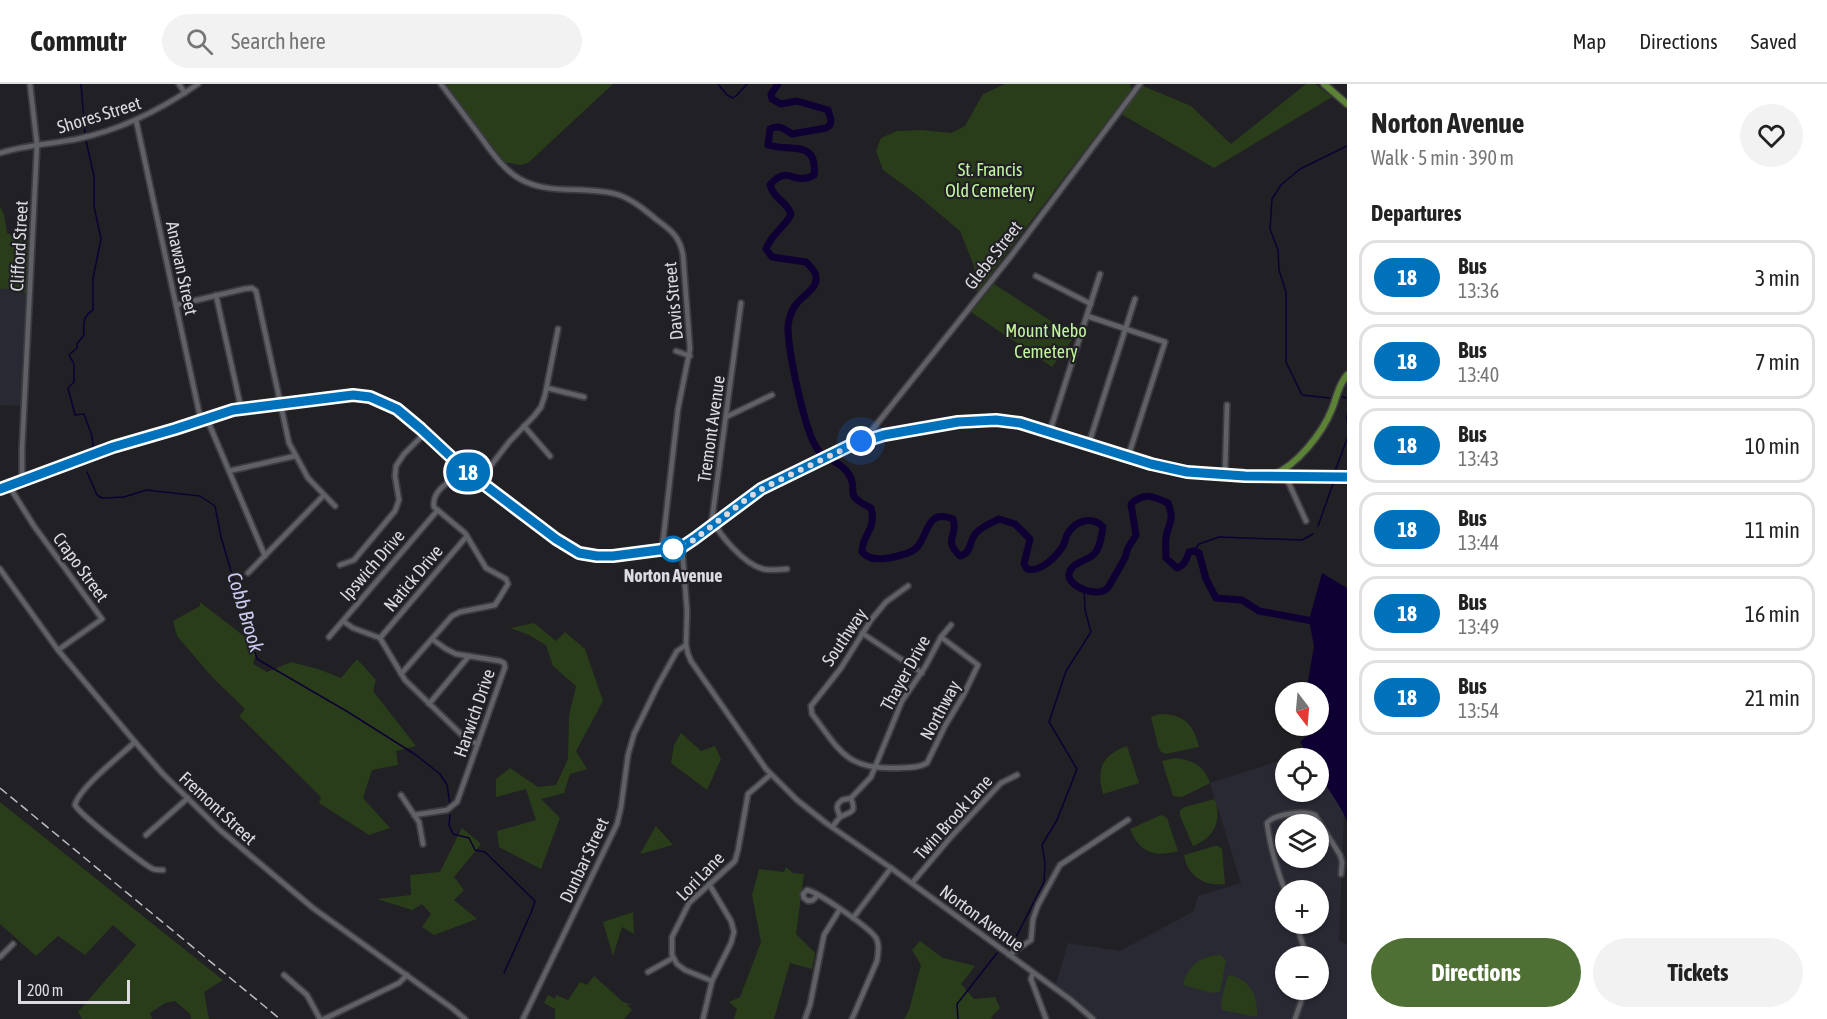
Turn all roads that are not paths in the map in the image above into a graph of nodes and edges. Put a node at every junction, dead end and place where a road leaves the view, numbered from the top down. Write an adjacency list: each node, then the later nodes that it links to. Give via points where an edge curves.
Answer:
1 (30, 84): 10 (street, Clifford Street)
2 (179, 84): 7 (street)
3 (198, 84): 7 (street, Shores Street)
4 (441, 84): 23 (street, Davis Street, via 496,157 520,179 552,188 619,195 672,231 683,255)
5 (1140, 84): 36 (street, Glebe Street, via 1011,256)
6 (1324, 84): 8 (main road)
7 (185, 93): 9 (street, Shores Street)
8 (1347, 104)
9 (136, 120): 10 (street, Shores Street, via 81,138); 18 (street, Anawan Street)
10 (37, 145): 11 (street, Shores Street); 47 (street, Clifford Street)
11 (0, 153)
12 (1100, 274): 17 (street)
13 (1036, 276): 17 (street)
14 (216, 296): 18 (street); 28 (street, via 255,290); 30 (street)
15 (1135, 299): 21 (street)
16 (741, 303): 31 (street, Tremont Avenue)
17 (1091, 304): 19 (street)
18 (176, 305): 32 (street, Anawan Street)
19 (1087, 316): 21 (street); 34 (street)
20 (558, 329): 25 (street)
21 (1125, 329): 37 (street); 40 (street, via 1165,342)
22 (676, 351): 23 (street)
23 (690, 356): 58 (street, Davis Street, via 678,409)
24 (1347, 375): 44 (main road, via 1316,436 1291,465)
25 (547, 388): 27 (street); 33 (street, via 541,406)
26 (772, 395): 31 (street)
27 (585, 397)
28 (281, 403): 30 (main road); 35 (main road, via 364,396 397,409); 38 (street, via 287,438)
29 (1227, 405): 43 (street)
30 (241, 408): 32 (main road)
31 (726, 417): 55 (street, Tremont Avenue, via 712,516)
32 (204, 420): 42 (street, Anawan Street); 47 (main road, via 113,447)
33 (524, 426): 39 (street); 48 (street)
34 (1050, 431): 36 (main road, via 989,420 915,428); 37 (main road)
35 (425, 432): 41 (main road); 60 (street, via 396,466 396,511 354,560)
36 (864, 440): 55 (main road, via 761,489)
37 (1089, 443): 40 (main road)
38 (295, 456): 42 (street); 51 (street)
39 (549, 456)
40 (1128, 457): 43 (main road, via 1173,470)
41 (465, 470): 48 (main road); 53 (street, via 435,495)
42 (229, 471): 59 (street, Anawan Street)
43 (1225, 474): 44 (main road)
44 (1270, 476): 45 (main road)
45 (1286, 477): 46 (main road); 54 (street)
46 (1347, 477)
47 (22, 481): 49 (main road)
48 (479, 481): 58 (main road, via 579,553 613,556)
49 (9, 486): 50 (main road); 73 (street, Crapo Street, via 102,619)
50 (0, 489)
51 (324, 495): 52 (street); 59 (street)
52 (335, 506)
53 (437, 511): 56 (street); 65 (street, Ipswich Drive)
54 (1306, 521)
55 (715, 524): 57 (main road); 62 (street, via 740,554 759,567)
56 (467, 536): 70 (street, Natick Drive); 71 (street, via 484,565 508,584 496,604 456,613)
57 (682, 547): 58 (main road); 72 (street, Norton Avenue)
58 (662, 550)
59 (265, 556): 63 (street)
60 (340, 565)
61 (0, 569): 73 (street, Fremont Street)
62 (787, 569)
63 (248, 573)
64 (908, 586): 67 (street, Southway, via 879,610)
65 (343, 621): 69 (street, Ipswich Drive); 70 (street)
66 (951, 625): 68 (street, Thayer Drive)
67 (862, 633): 75 (street); 80 (street, Southway, via 841,668 813,701 811,710 845,756)
68 (941, 637): 75 (street, Thayer Drive); 80 (street, Northway, via 978,665 963,696 930,759 923,765)
69 (329, 638)
70 (381, 638): 76 (street)
71 (432, 639): 74 (street, Harwich Drive, via 450,651); 76 (street)
72 (686, 645): 81 (street, Norton Avenue, via 691,661); 113 (street, Dunbar Street, via 677,651 634,734 617,824)
73 (58, 650): 78 (street, Fremont Street)
74 (469, 656): 77 (street); 79 (street, Harwich Drive, via 500,661 505,666)
75 (922, 673): 80 (street, Thayer Drive, via 900,704)
76 (401, 674): 77 (street)
77 (429, 704): 79 (street, via 466,739)
78 (135, 742): 84 (street, Fremont Street); 93 (street, via 79,796 75,805 135,856 153,869)
79 (478, 744): 86 (street, Harwich Drive, via 456,804 447,810)
80 (876, 768): 85 (street, Thayer Drive)
81 (770, 775): 89 (street, Norton Avenue); 97 (street, Lori Lane, via 748,794 735,861)
82 (1017, 775): 96 (street, Twin Brook Lane, via 1001,783)
83 (401, 795): 86 (street)
84 (188, 798): 90 (street); 108 (street, Fremont Street, via 313,908)
85 (851, 798): 87 (street, Thayer Drive, via 852,811); 87 (street, Thayer Drive, via 838,804)
86 (414, 815): 91 (street)
87 (840, 817): 89 (street, Thayer Drive)
88 (1128, 820): 102 (street, via 1060,865 1038,905 1031,940)
89 (832, 827): 92 (street, Norton Avenue)
90 (146, 835)
91 (423, 844)
92 (891, 868): 96 (street, Norton Avenue); 100 (street)
93 (163, 870)
94 (1341, 874): 95 (street, via 1340,855 1319,820 1312,813 1301,813 1275,817 1267,823)
95 (1281, 880)
96 (912, 883): 102 (street, Norton Avenue)
97 (709, 884): 104 (street, Lori Lane, via 684,910 671,940); 109 (street, via 734,932)
98 (818, 895): 99 (street)
99 (840, 909): 100 (street); 115 (street, via 824,935)
100 (853, 918): 116 (street, via 875,936 879,951)
101 (13, 944): 103 (street)
102 (1009, 955): 106 (street, Norton Avenue)
103 (0, 957)
104 (673, 958): 105 (street); 109 (street, via 685,970)
105 (648, 972)
106 (1034, 973): 117 (street, via 1031,980); 118 (street, Norton Avenue)
107 (284, 975): 111 (street, via 307,995)
108 (407, 975): 111 (street, via 399,983); 112 (street, Fremont Street)
109 (712, 981): 114 (street)
110 (1302, 1000): 119 (street)
111 (322, 1019)
112 (465, 1019)
113 (523, 1019)
114 (703, 1019)
115 (805, 1019)
116 (852, 1019)
117 (1046, 1019)
118 (1093, 1019)
119 (1295, 1019)

